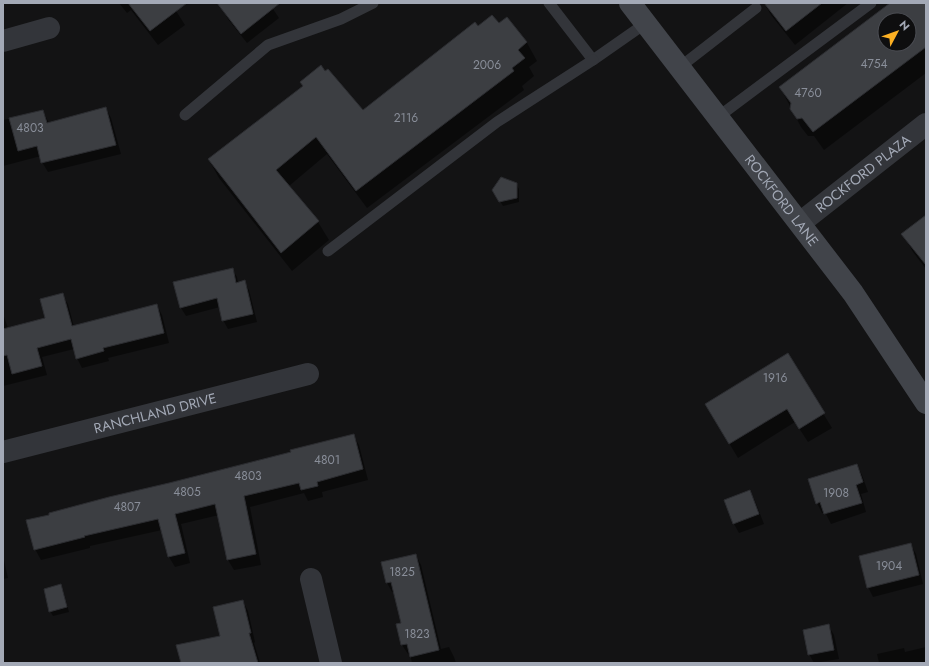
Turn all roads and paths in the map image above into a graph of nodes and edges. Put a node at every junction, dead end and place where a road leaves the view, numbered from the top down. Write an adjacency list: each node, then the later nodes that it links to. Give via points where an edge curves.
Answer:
1 (373, 3): 11 (lane, via 341,19 268,45)
2 (549, 3): 9 (lane)
3 (630, 3): 6 (main road, ROCKFORD LANE)
4 (871, 3): 12 (lane)
5 (756, 8): 10 (lane)
6 (646, 24): 9 (lane); 10 (main road, ROCKFORD LANE)
7 (49, 28): 8 (street)
8 (3, 41)
9 (593, 60): 15 (lane, via 497,122)
10 (680, 67): 12 (main road, ROCKFORD LANE)
11 (185, 115)
12 (718, 117): 14 (main road, ROCKFORD LANE)
13 (926, 124): 14 (street, ROCKFORD PLAZA)
14 (800, 224): 17 (main road, ROCKFORD LANE, via 853,293)
15 (328, 251)
16 (308, 374): 18 (street, RANCHLAND DRIVE)
17 (923, 392)
18 (3, 452)
19 (311, 579): 20 (street)
20 (332, 663)

